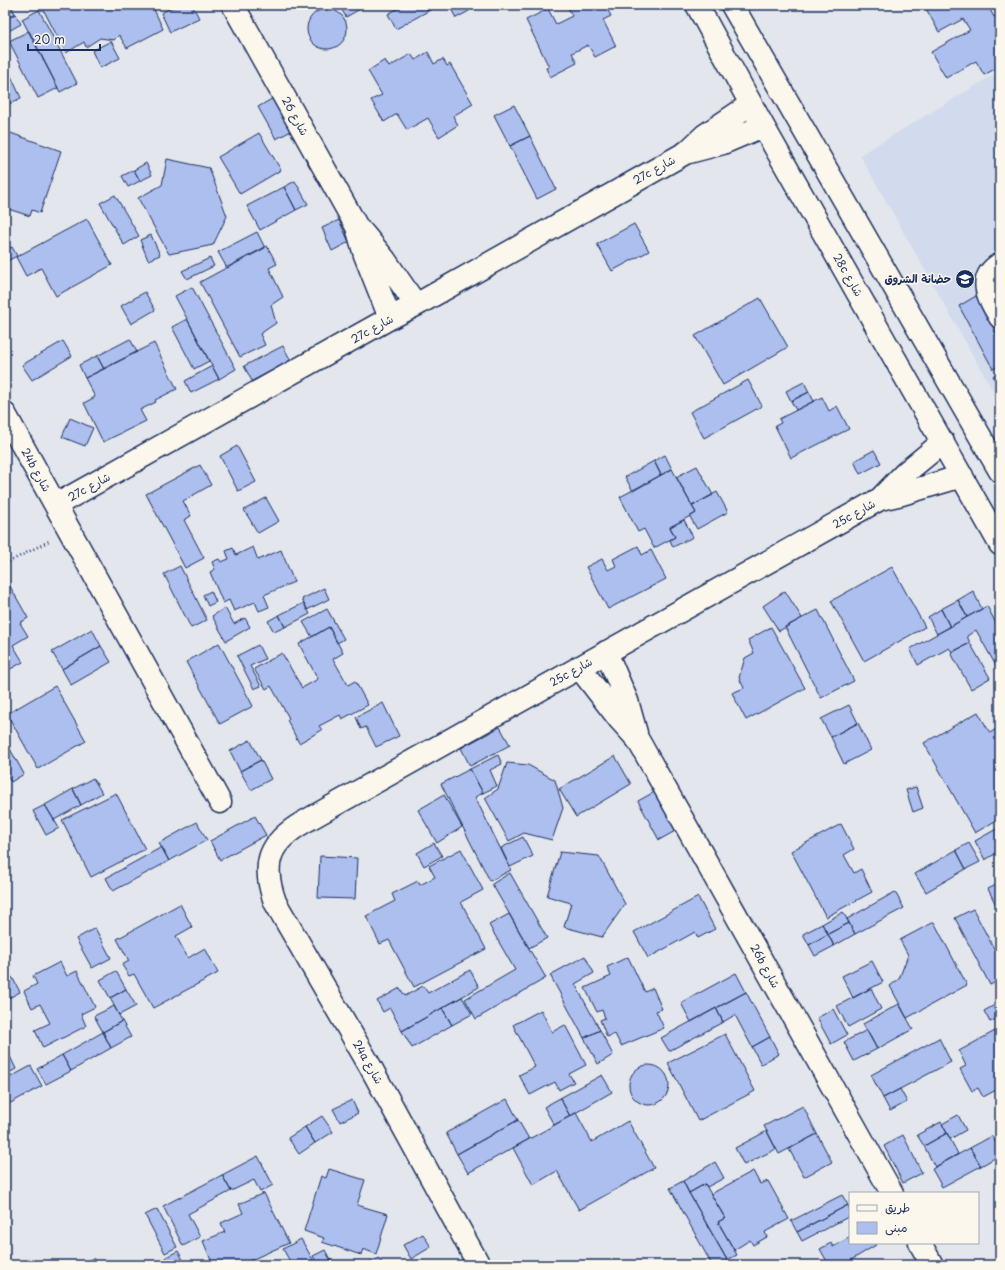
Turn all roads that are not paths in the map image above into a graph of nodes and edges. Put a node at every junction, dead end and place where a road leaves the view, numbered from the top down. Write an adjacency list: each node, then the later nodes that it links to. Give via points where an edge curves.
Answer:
1 (233, 5): 7 (street, شارع 26)
2 (697, 5): 4 (street, 28c شارع)
3 (732, 5): 14 (street)
4 (751, 104): 5 (street, 28c شارع); 6 (street, 27c شارع, via 705,135)
5 (763, 126): 6 (street, 27c شارع, via 723,143); 13 (street, 28c شارع)
6 (687, 152): 9 (street, 27c شارع)
7 (357, 227): 9 (street, شارع 26, via 376,248); 11 (street, شارع 26, via 365,255)
8 (1000, 264): 10 (street, via 994,268 986,283 986,291)
9 (416, 305): 11 (street, 27c شارع)
10 (1000, 317)
11 (390, 318): 17 (street, 27c شارع)
12 (5, 414): 17 (street, 24b شارع)
13 (943, 442): 15 (street, 28c شارع); 16 (street, 25c شارع, via 905,472)
14 (1000, 471)
15 (962, 476): 16 (street, 25c شارع); 18 (street, 28c شارع)
16 (880, 499): 19 (street, 25c شارع)
17 (56, 505): 22 (street, 24b شارع)
18 (1000, 544)
19 (606, 652): 20 (street, 25c شارع); 21 (street, 26b شارع, via 626,701)
20 (579, 667): 21 (street, 26b شارع); 23 (street, 25c شارع, via 290,830)
21 (638, 740): 24 (street, 26b شارع)
22 (220, 802)
23 (270, 855): 26 (street, 24a شارع, via 268,871 275,902 370,1066)
24 (891, 1192)
25 (921, 1244): 27 (street)
26 (480, 1265)
27 (932, 1265)

